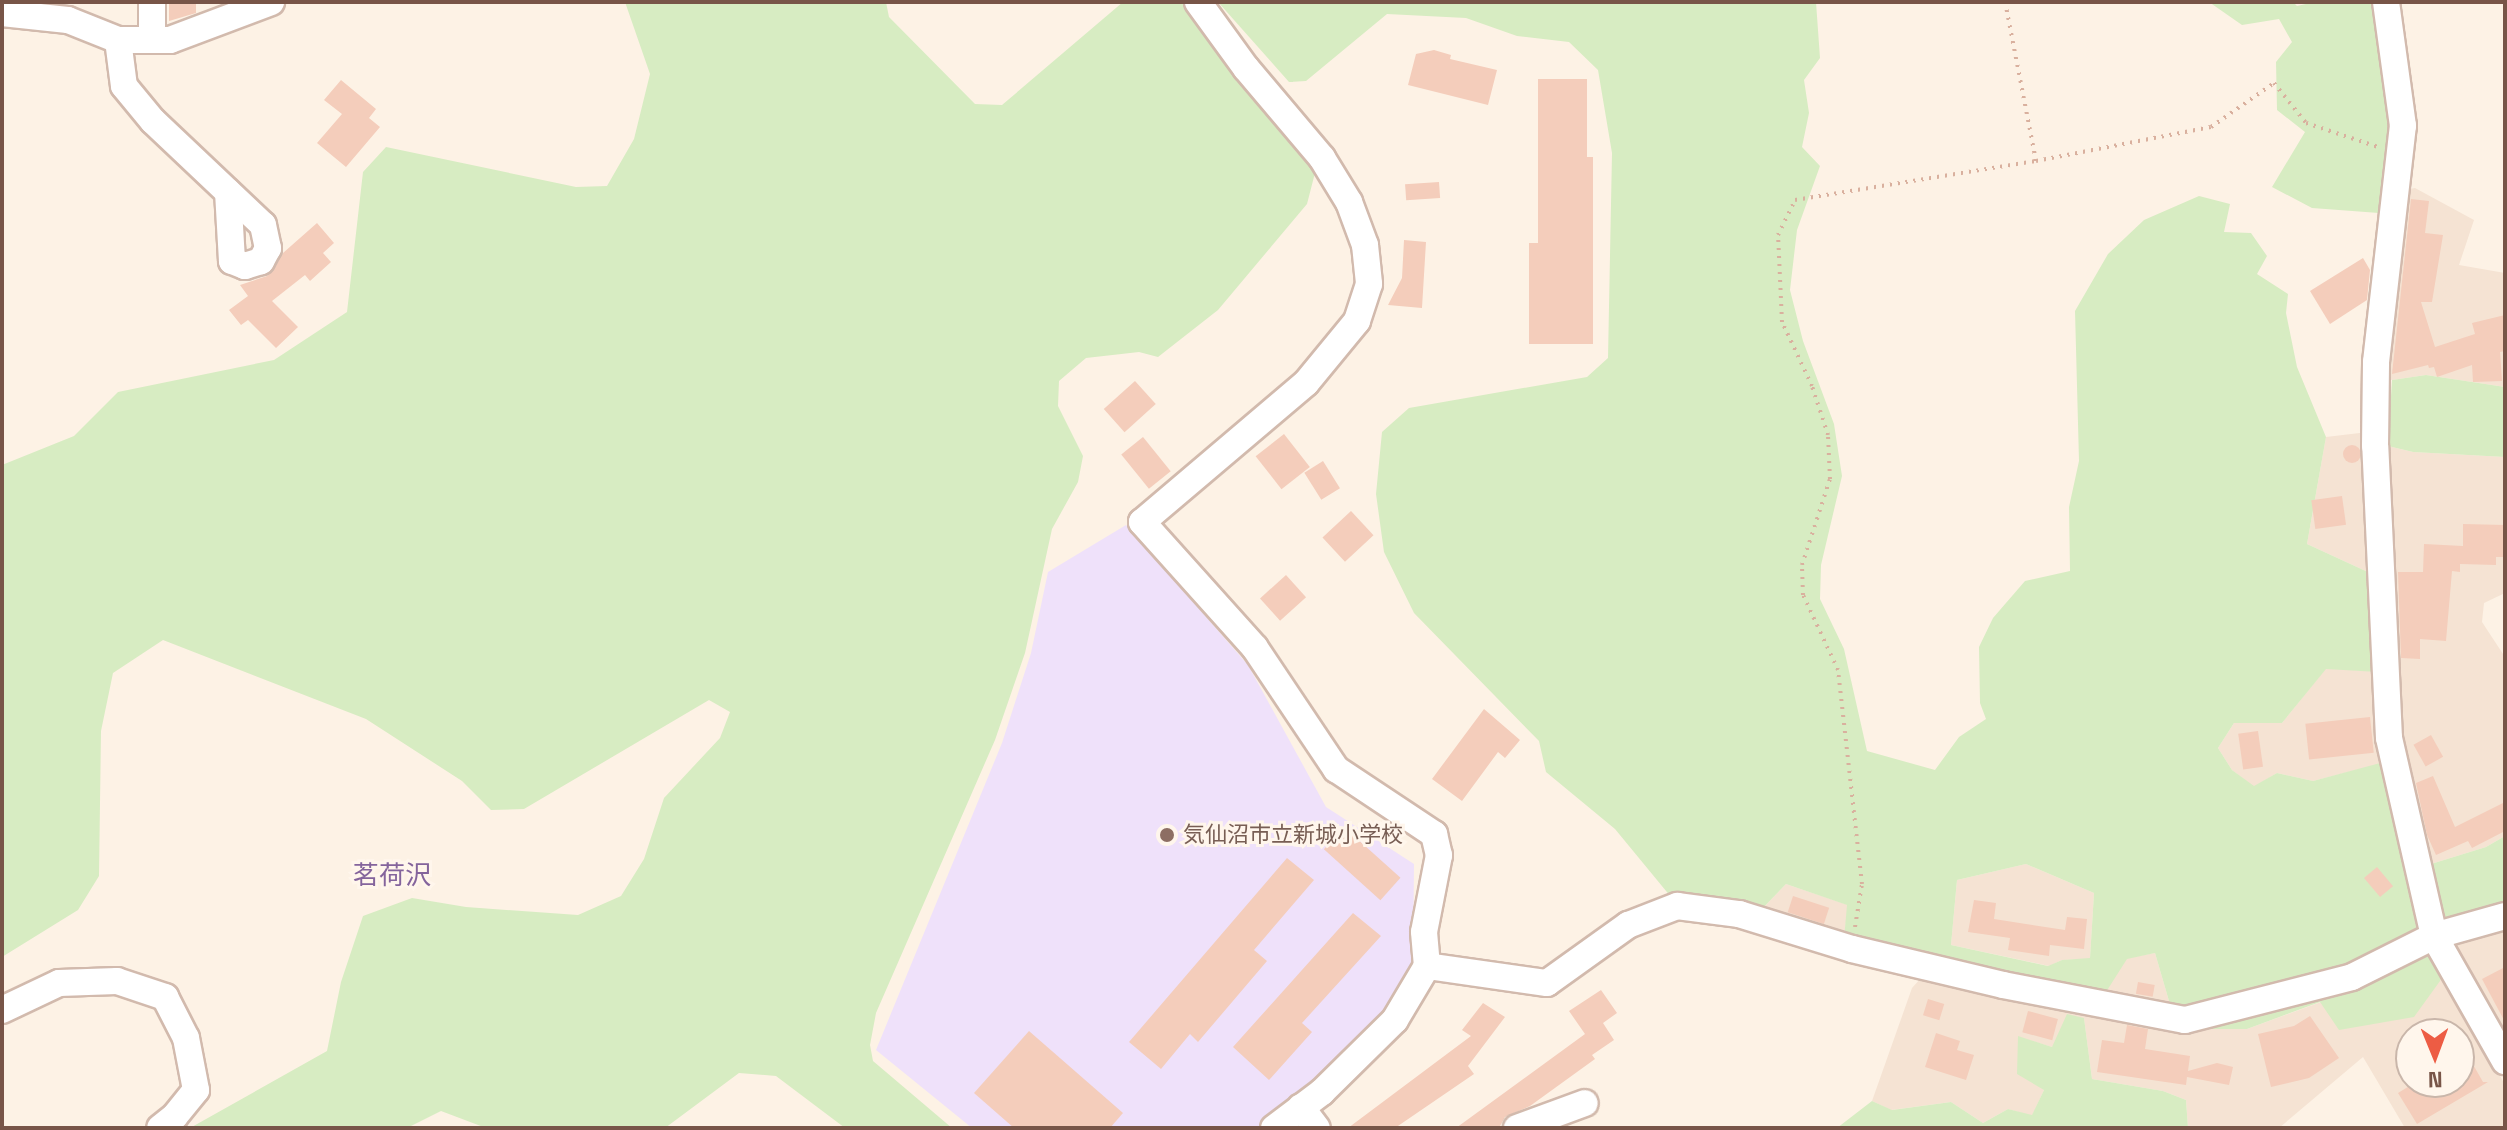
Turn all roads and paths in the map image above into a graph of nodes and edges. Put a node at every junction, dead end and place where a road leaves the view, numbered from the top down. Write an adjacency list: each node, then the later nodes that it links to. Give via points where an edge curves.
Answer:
1 (89, 2): 8 (street)
2 (152, 2): 9 (street)
3 (271, 2): 9 (street, via 170,40)
4 (1198, 2): 16 (street, via 1322,158 1349,202 1365,245 1369,284 1357,321 1306,383 1142,522 1255,648 1336,769 1434,834 1439,855 1424,932)
5 (2005, 2): 11 (path)
6 (2386, 2): 10 (street, via 2403,126)
7 (2, 13): 8 (street, via 68,20)
8 (107, 36): 9 (street); 12 (street, via 124,86)
9 (152, 40)
10 (2399, 154): 11 (path, via 2306,123 2274,83 2211,127); 14 (street, via 2376,362 2375,446 2389,738)
11 (2036, 161): 15 (path, via 1795,200 1778,235 1782,322 1828,435 1830,479 1802,565 1803,595 1838,670 1862,884)
12 (228, 192)
13 (2505, 916): 14 (street)
14 (2434, 936): 15 (street, via 2352,977 2185,1020); 18 (street)
15 (1852, 949): 16 (street, via 1739,914 1677,906 1628,925 1547,983)
16 (1427, 966): 20 (street, via 1395,1020)
17 (2, 1010): 21 (street, via 59,983 117,981 165,997 186,1038 196,1090)
18 (2505, 1061)
19 (1585, 1103): 24 (street)
20 (1301, 1107): 22 (street); 23 (street)
21 (160, 1128)
22 (1274, 1128)
23 (1317, 1128)
24 (1517, 1128)

